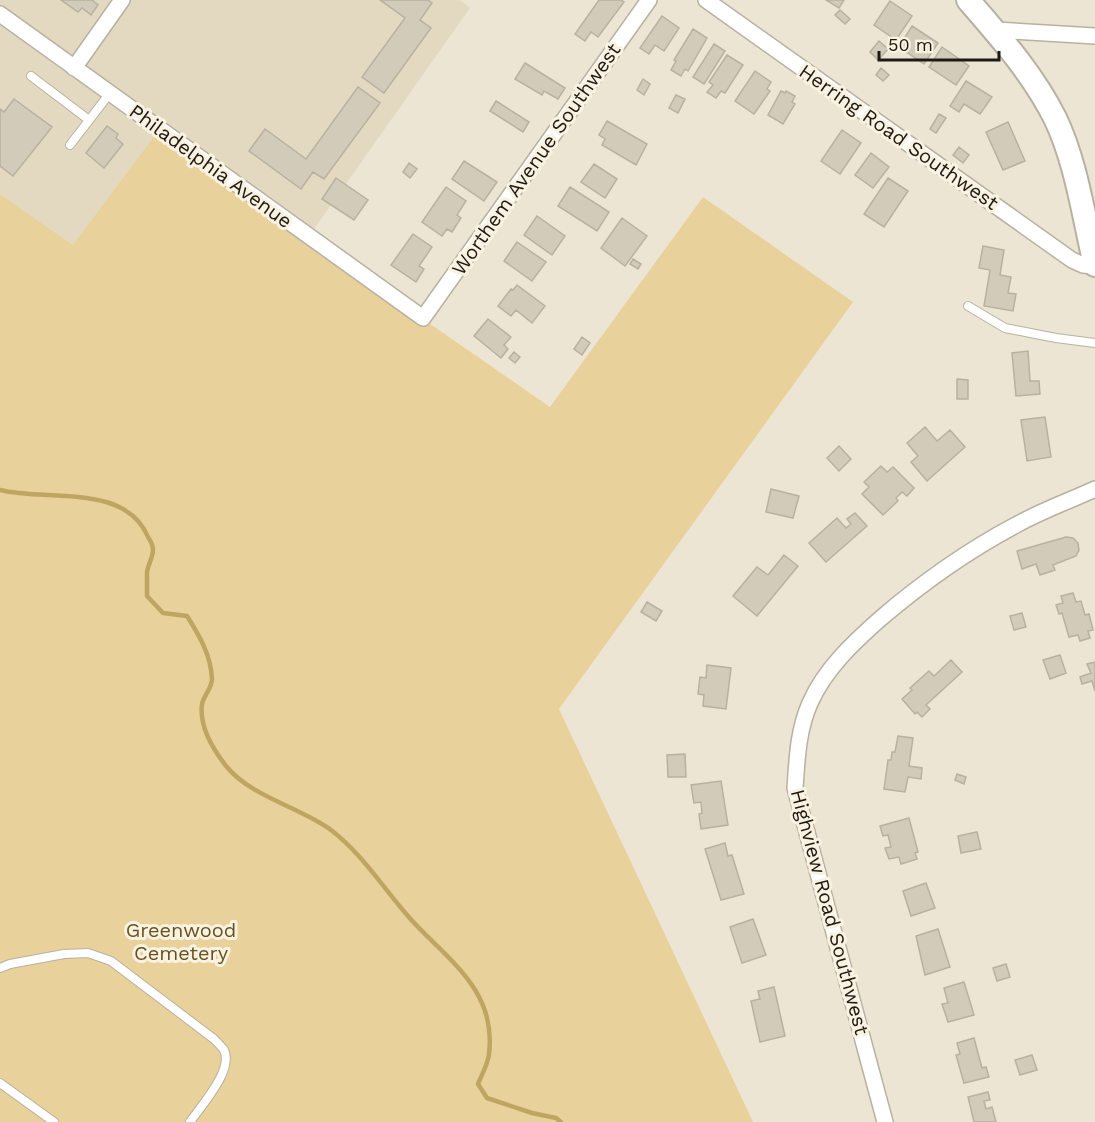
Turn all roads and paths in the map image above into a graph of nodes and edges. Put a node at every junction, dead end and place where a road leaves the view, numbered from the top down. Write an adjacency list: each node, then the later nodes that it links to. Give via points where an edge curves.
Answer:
1 (122, 0): 8 (street)
2 (649, 0): 15 (street, Worthem Avenue Southwest)
3 (706, 0): 13 (street, Herring Road Southwest, via 1072,260)
4 (968, 0): 6 (street)
5 (0, 14): 8 (street, Philadelphia Avenue)
6 (995, 30): 7 (street); 13 (street, via 1036,83 1056,120 1072,166)
7 (1095, 36)
8 (74, 68): 10 (street, Philadelphia Avenue)
9 (32, 76): 11 (lane)
10 (110, 93): 11 (lane); 15 (street, Philadelphia Avenue)
11 (89, 120): 12 (lane)
12 (70, 145)
13 (1095, 265)
14 (968, 306): 16 (lane, via 1005,328)
15 (423, 318)
16 (1095, 343)
17 (1095, 489): 22 (street, Highview Road Southwest, via 1016,525 961,557 910,594 830,669 810,703 798,743 795,788)
18 (0, 968): 21 (lane, via 64,954 88,953 111,961 214,1039 224,1051 226,1064)
19 (0, 1083): 20 (lane)
20 (54, 1122)
21 (190, 1122)
22 (885, 1122)

